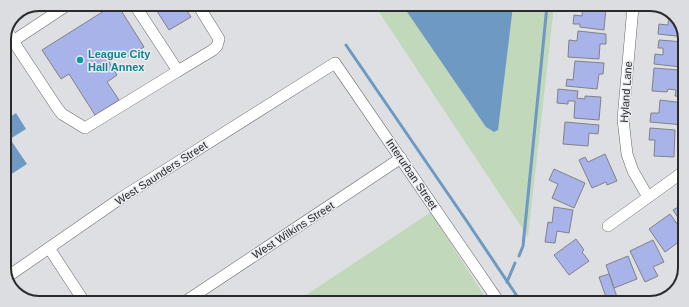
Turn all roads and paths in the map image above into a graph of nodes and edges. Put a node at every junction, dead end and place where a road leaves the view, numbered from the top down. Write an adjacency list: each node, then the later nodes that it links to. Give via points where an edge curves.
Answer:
1 (58, 11): 5 (street)
2 (139, 11): 7 (street)
3 (202, 11): 7 (street, via 219,40 217,46)
4 (633, 11): 11 (street, Hyland Lane, via 623,119 627,154 633,171)
5 (11, 43)
6 (11, 47): 7 (street, via 62,114 85,128)
7 (178, 71)
8 (317, 74): 9 (street, Interurban Street, via 335,63); 13 (street, West Saunders Street, via 121,198)
9 (401, 158): 16 (street, West Wilkins Street); 17 (street, Interurban Street)
10 (678, 176): 11 (street)
11 (648, 197): 12 (street)
12 (608, 226)
13 (48, 248): 14 (street, West Saunders Street); 15 (street)
14 (12, 272)
15 (80, 296)
16 (194, 296)
17 (495, 296)

